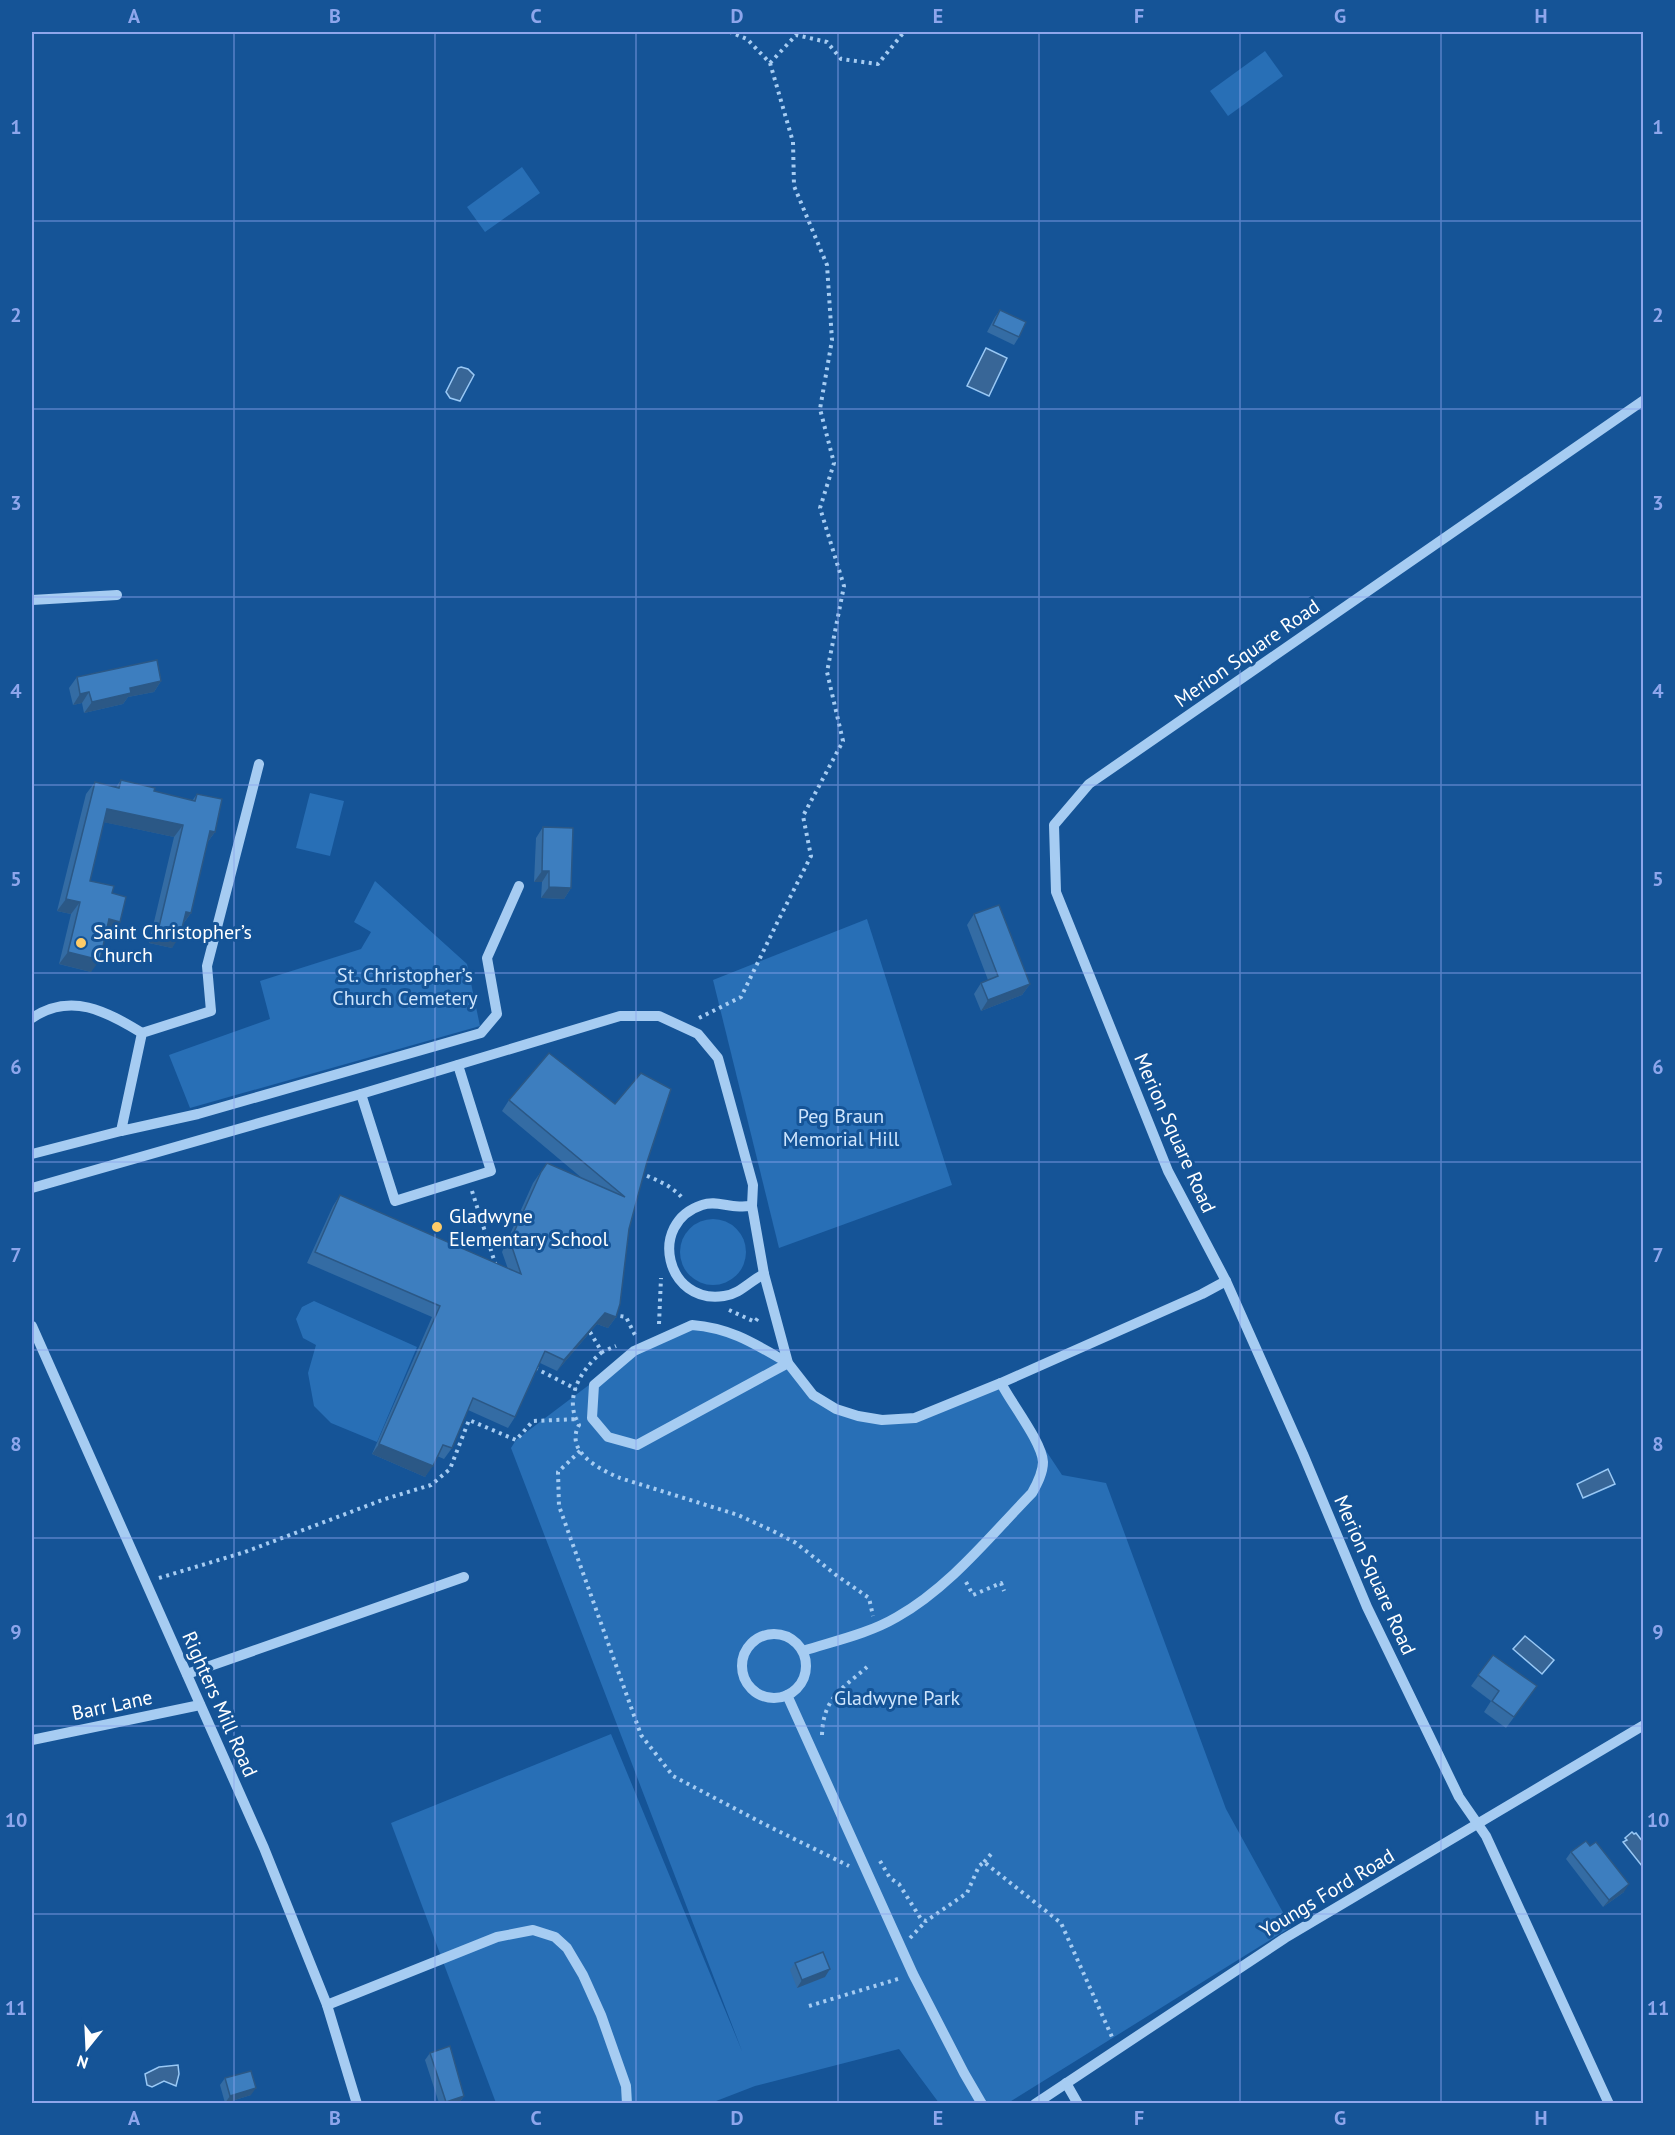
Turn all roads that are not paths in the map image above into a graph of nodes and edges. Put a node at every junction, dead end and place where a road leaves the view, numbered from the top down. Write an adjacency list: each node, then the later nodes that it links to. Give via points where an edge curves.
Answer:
1 (1644, 400): 15 (street, Merion Square Road, via 1089,784 1054,825 1056,892 1168,1171)
2 (117, 595): 3 (street)
3 (32, 600)
4 (259, 764): 7 (street, via 207,966 211,1011)
5 (519, 886): 10 (street, via 487,958 497,1014 481,1033 198,1114)
6 (32, 1018): 7 (street, via 54,1008 85,1006 107,1013)
7 (142, 1033): 10 (street)
8 (458, 1065): 9 (street); 9 (street, via 491,1171 394,1202); 13 (street, via 620,1016 659,1016 698,1034 718,1059 753,1185)
9 (361, 1094): 12 (street)
10 (121, 1131): 11 (street)
11 (32, 1154)
12 (32, 1188)
13 (752, 1206): 14 (street); 14 (street, via 703,1204 688,1212 670,1238 669,1254 682,1283 710,1297 741,1290)
14 (764, 1274): 17 (street)
15 (1226, 1281): 18 (street); 26 (street, Merion Square Road, via 1367,1607 1459,1797)
16 (32, 1326): 21 (street, Righters Mill Road)
17 (788, 1363): 17 (street, via 637,1445 608,1437 592,1418 594,1385 634,1351 692,1325 714,1326 742,1337); 18 (street, via 813,1395 836,1409 882,1420 915,1418)
18 (1000, 1383): 20 (street, via 1041,1449 1043,1464 1032,1493 920,1603 876,1628)
19 (464, 1577): 21 (street)
20 (803, 1651): 22 (street, via 802,1681); 22 (street, via 791,1639 774,1634 757,1638 746,1651 742,1668 748,1684 762,1695)
21 (188, 1674): 23 (street, Righters Mill Road)
22 (787, 1695): 32 (street, via 913,1974)
23 (200, 1705): 25 (street, Barr Lane); 27 (street, Righters Mill Road, via 264,1848)
24 (1644, 1725): 26 (street, Youngs Ford Road)
25 (32, 1740)
26 (1477, 1823): 28 (street, Youngs Ford Road, via 1285,1938); 34 (street, Merion Square Road)
27 (327, 2005): 30 (street, Righters Mill Road); 31 (street, via 497,1936 533,1930 544,1933 567,1948 583,1975 626,2086)
28 (1066, 2083): 29 (street, Youngs Ford Road); 33 (street)
29 (1040, 2102)
30 (357, 2103)
31 (627, 2103)
32 (982, 2103)
33 (1078, 2103)
34 (1608, 2103)

